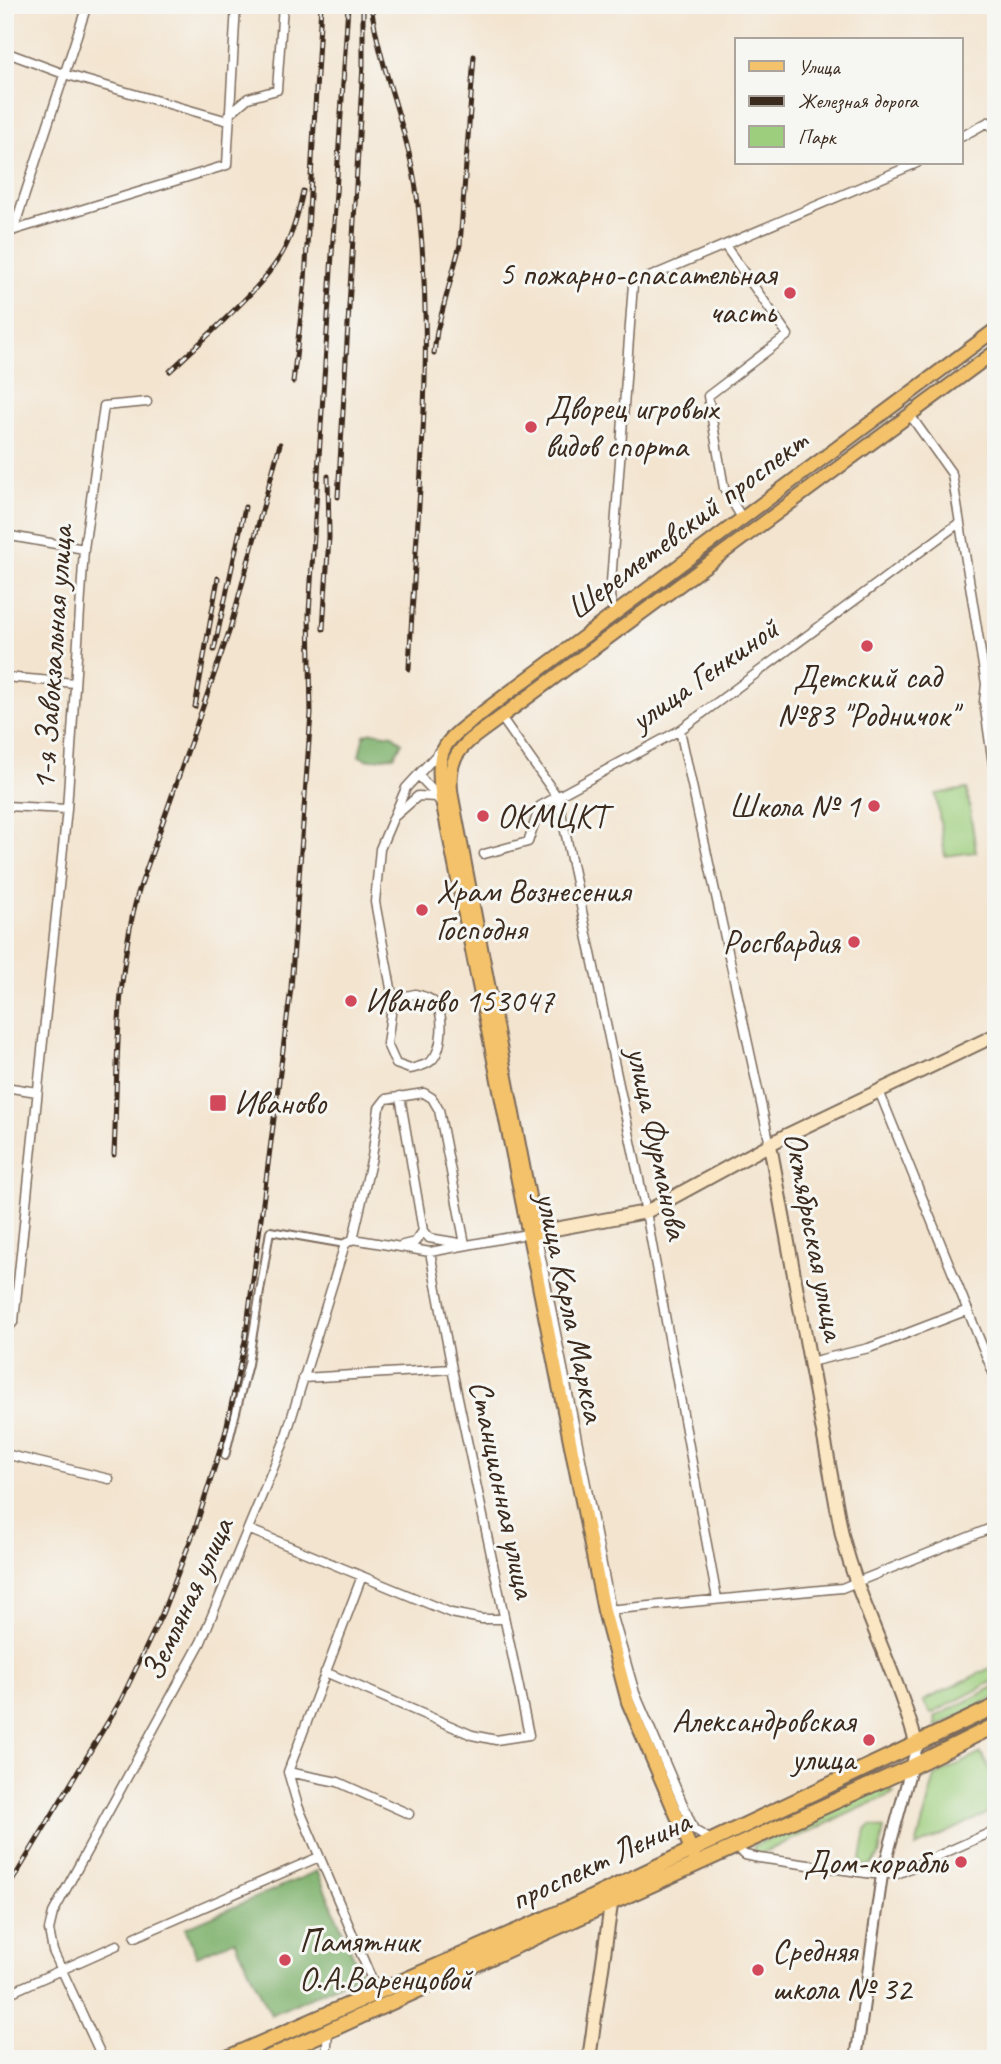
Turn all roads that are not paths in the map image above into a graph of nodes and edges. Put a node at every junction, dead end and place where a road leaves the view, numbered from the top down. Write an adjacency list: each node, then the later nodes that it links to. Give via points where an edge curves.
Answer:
1 (86, 5): 5 (street)
2 (236, 5): 6 (street)
3 (283, 5): 6 (street, via 277,90 248,98)
4 (5, 52): 5 (street)
5 (64, 74): 6 (street); 10 (street)
6 (229, 118): 10 (street, via 227,165)
7 (996, 132): 8 (street, via 988,121)
8 (962, 136)
9 (915, 164): 11 (street)
10 (9, 232)
11 (726, 247): 18 (street, via 788,335 708,396 724,488); 23 (street, via 633,285 610,596)
12 (996, 329): 13 (main road, Шереметевский проспект)
13 (971, 347): 15 (main road); 18 (main road, Шереметевский проспект)
14 (996, 351): 15 (main road, Шереметевский проспект)
15 (981, 362): 17 (main road, Шереметевский проспект)
16 (148, 402): 22 (street, 1-я Завокзальная улица, via 104,406)
17 (909, 415): 19 (street, via 952,474); 20 (main road, Шереметевский проспект)
18 (742, 518): 20 (main road); 23 (main road, Шереметевский проспект)
19 (959, 523): 28 (street, улица Генкиной); 33 (street, via 986,684 984,702)
20 (752, 531): 24 (main road, Шереметевский проспект)
21 (5, 535): 22 (street)
22 (84, 549): 26 (street, 1-я Завокзальная улица)
23 (614, 614): 24 (main road); 30 (main road, Шереметевский проспект, via 452,737)
24 (623, 627): 27 (main road, Шереметевский проспект)
25 (5, 677): 26 (street)
26 (75, 683): 37 (street, 1-я Завокзальная улица)
27 (501, 717): 29 (main road, Шереметевский проспект); 34 (street, улица Фурманова)
28 (680, 730): 34 (street, улица Генкиной); 46 (street, Октябрьская улица)
29 (454, 755): 30 (street); 35 (main road, улица Карла Маркса)
30 (440, 757): 31 (street); 31 (street); 32 (main road, улица Карла Маркса)
31 (418, 775): 32 (street); 35 (street); 38 (street)
32 (440, 784): 35 (main road, улица Карла Маркса)
33 (996, 785)
34 (558, 798): 39 (street, улица Генкиной, via 540,806 528,842); 47 (street, улица Фурманова)
35 (446, 801): 38 (street, via 418,796); 49 (main road, улица Карла Маркса)
36 (5, 806): 37 (street)
37 (67, 809): 44 (street, 1-я Завокзальная улица)
38 (389, 822): 40 (street, via 375,891)
39 (484, 854)
40 (393, 999): 40 (street, via 387,1044 391,1057 403,1067 421,1067 436,1054 440,1028 436,1004 415,994)
41 (996, 1035): 43 (main road)
42 (5, 1087): 44 (street)
43 (879, 1091): 46 (main road); 54 (street)
44 (37, 1092): 55 (street, 1-я Завокзальная улица, via 14,1321)
45 (400, 1096): 48 (street); 50 (street, Земляная улица, via 386,1099 379,1108); 51 (street, via 424,1093 439,1110)
46 (770, 1145): 47 (main road); 56 (main road, Октябрьская улица)
47 (646, 1212): 49 (main road); 67 (street, улица Фурманова)
48 (423, 1231): 51 (street, via 429,1238); 52 (street, via 408,1245)
49 (532, 1233): 51 (street); 68 (main road, улица Карла Маркса)
50 (349, 1241): 52 (street); 58 (street, Земляная улица); 61 (street, via 270,1231 248,1364)
51 (465, 1244): 53 (street)
52 (386, 1245): 53 (street)
53 (430, 1252): 57 (street, Станционная улица)
54 (968, 1310): 56 (street, via 869,1348); 59 (street)
55 (5, 1332)
56 (810, 1362): 66 (main road, Октябрьская улица)
57 (452, 1369): 58 (street); 69 (street, Станционная улица)
58 (303, 1378): 64 (street, Земляная улица, via 284,1442)
59 (996, 1380)
60 (5, 1454): 62 (street)
61 (225, 1455)
62 (109, 1479)
63 (996, 1526): 66 (street)
64 (248, 1530): 65 (street); 88 (street, Земляная улица, via 201,1642 60,1896 49,1930)
65 (362, 1576): 69 (street, via 451,1613); 70 (street)
66 (855, 1585): 67 (street); 73 (main road, Октябрьская улица)
67 (717, 1599): 68 (street)
68 (607, 1610): 78 (street, улица Карла Маркса, via 644,1718 694,1830); 80 (main road, улица Карла Маркса, via 628,1702)
69 (503, 1619): 70 (street, Станционная улица, via 529,1735 496,1740 472,1735)
70 (325, 1672): 75 (street)
71 (996, 1706): 73 (highway, проспект Ленина)
72 (996, 1725): 74 (highway, проспект Ленина)
73 (917, 1745): 74 (street); 78 (highway, проспект Ленина)
74 (911, 1767): 79 (highway, проспект Ленина); 83 (street)
75 (288, 1772): 76 (street, via 338,1782); 81 (street)
76 (409, 1814)
77 (996, 1830): 83 (street, via 897,1874)
78 (711, 1840): 80 (highway, проспект Ленина)
79 (735, 1847): 82 (highway, проспект Ленина); 83 (street, via 759,1858)
80 (691, 1849): 82 (main road, улица Карла Маркса); 84 (highway, проспект Ленина)
81 (319, 1857): 86 (street); 89 (street)
82 (697, 1863): 85 (highway, проспект Ленина)
83 (882, 1875): 99 (street)
84 (611, 1888): 85 (highway); 89 (highway, проспект Ленина)
85 (611, 1905): 91 (highway, проспект Ленина); 98 (main road)
86 (135, 1937)
87 (117, 1945): 88 (street)
88 (61, 1969): 90 (street); 94 (street, Земляная улица)
89 (376, 1991): 91 (street); 92 (highway, проспект Ленина)
90 (5, 1995)
91 (383, 2006): 93 (highway, проспект Ленина)
92 (323, 2015): 93 (highway); 95 (highway, проспект Ленина)
93 (328, 2031): 96 (highway, проспект Ленина); 97 (street)
94 (103, 2059)
95 (225, 2059)
96 (266, 2059)
97 (326, 2059)
98 (589, 2059)
99 (856, 2059)

